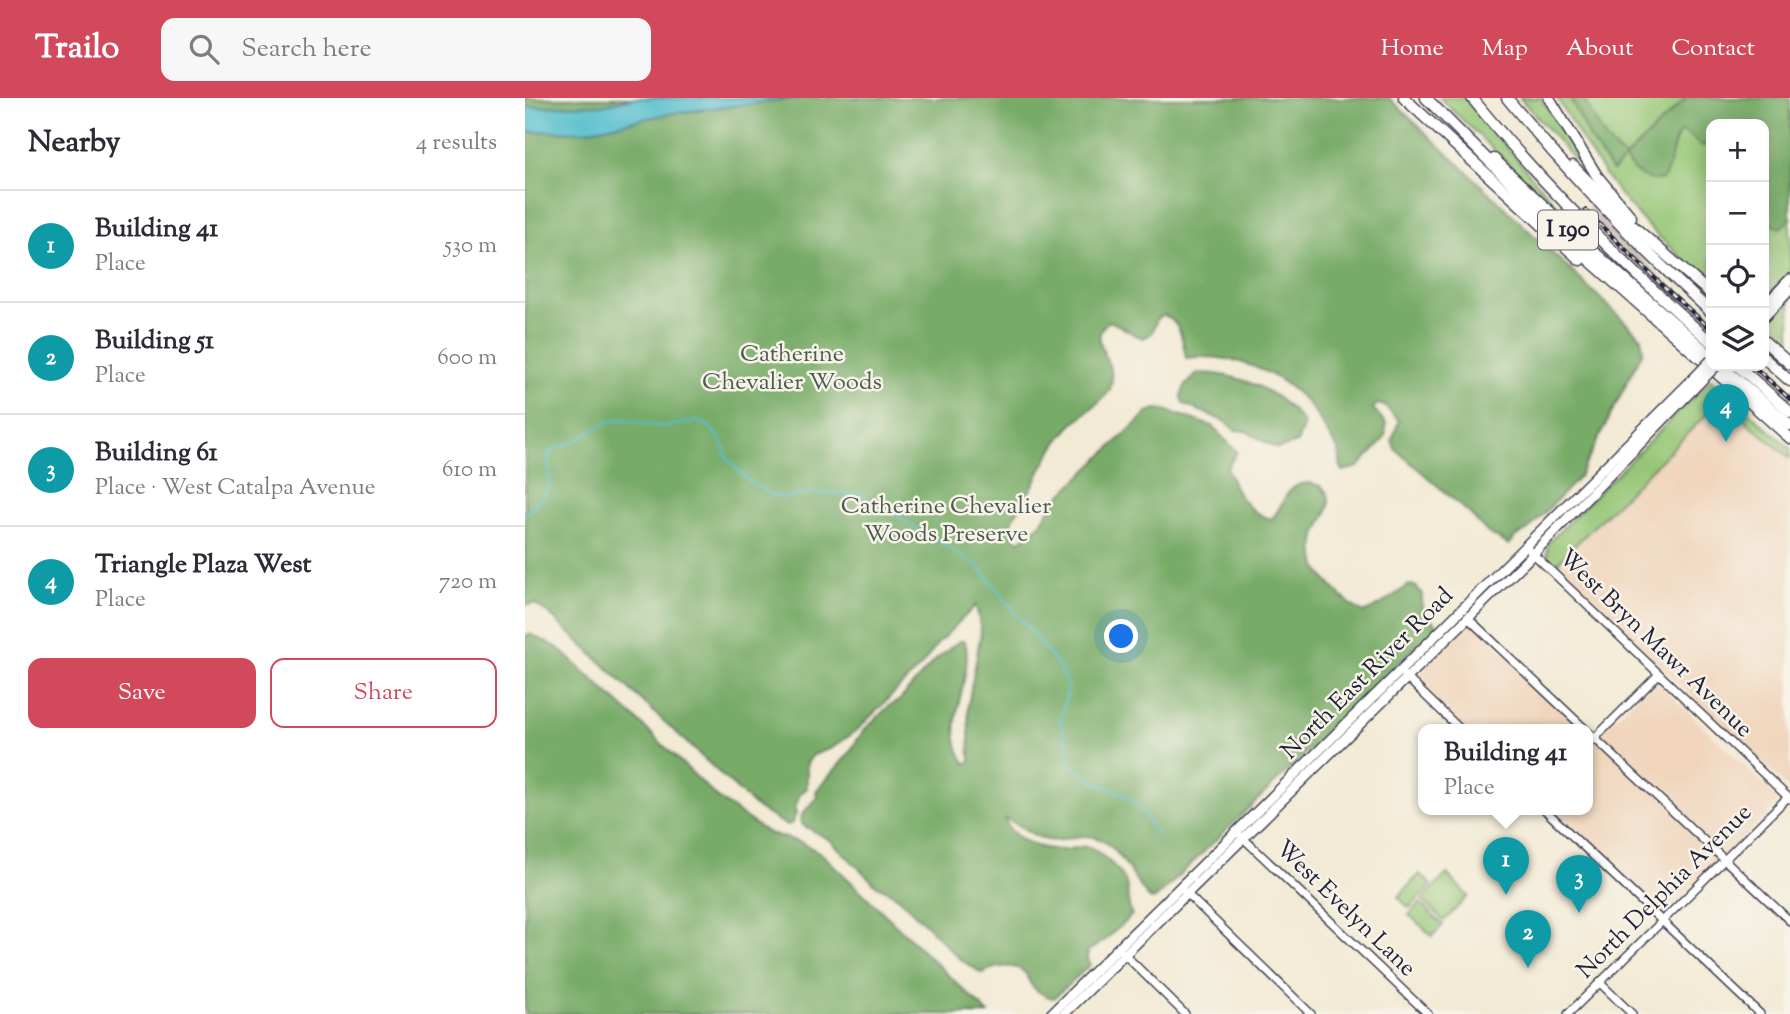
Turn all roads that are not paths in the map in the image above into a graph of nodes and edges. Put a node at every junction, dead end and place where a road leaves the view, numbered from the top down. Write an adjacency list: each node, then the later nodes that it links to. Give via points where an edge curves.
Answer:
1 (1404, 98): 15 (highway, via 1558,242)
2 (1428, 98): 15 (highway, via 1548,222); 18 (highway, I 190)
3 (1472, 98): 7 (highway)
4 (1478, 98): 7 (highway)
5 (1507, 98): 8 (highway, via 1612,208); 13 (highway, via 1593,198)
6 (1549, 98): 8 (highway, I 190, via 1597,176)
7 (1518, 151): 16 (highway, via 1586,226)
8 (1668, 255): 10 (highway, I 190)
9 (1790, 279): 12 (main road)
10 (1706, 289)
11 (1790, 290): 14 (main road)
12 (1769, 301)
13 (1707, 308)
14 (1769, 312)
15 (1656, 322): 29 (highway)
16 (1706, 338)
17 (1769, 345): 20 (highway)
18 (1706, 353)
19 (1769, 362): 26 (highway)
20 (1790, 363)
21 (1706, 366): 25 (main road, North East River Road, bridge)
22 (1709, 371): 25 (main road, North East River Road, bridge)
23 (1728, 371): 28 (highway)
24 (1744, 371): 27 (highway)
25 (1696, 381): 30 (main road, North East River Road); 31 (main road, North East River Road)
26 (1790, 381)
27 (1790, 412)
28 (1790, 425)
29 (1790, 438)
30 (1525, 546): 31 (street, West Bryn Mawr Avenue); 33 (main road, North East River Road)
31 (1533, 554): 32 (main road, North East River Road); 34 (street, West Bryn Mawr Avenue)
32 (1468, 618): 33 (main road, North East River Road); 36 (street)
33 (1403, 674): 35 (street); 40 (main road, North East River Road)
34 (1659, 674): 37 (street); 38 (street, West Bryn Mawr Avenue)
35 (1455, 724)
36 (1581, 724)
37 (1595, 738): 41 (street)
38 (1789, 798): 41 (street, North Delphia Avenue)
39 (1550, 815): 43 (street)
40 (1239, 834): 42 (main road, North East River Road); 51 (street, West Evelyn Lane)
41 (1723, 860): 43 (street, North Delphia Avenue); 44 (street)
42 (1183, 890): 45 (main road, North East River Road); 50 (street)
43 (1662, 921): 46 (street, North Delphia Avenue); 54 (street)
44 (1790, 922)
45 (1121, 951): 47 (main road, North East River Road); 48 (main road, North East River Road); 49 (street)
46 (1600, 983): 52 (street, North Delphia Avenue); 53 (street)
47 (1051, 1014)
48 (1064, 1014)
49 (1185, 1014)
50 (1311, 1014)
51 (1428, 1014)
52 (1568, 1014)
53 (1632, 1014)
54 (1759, 1014)

